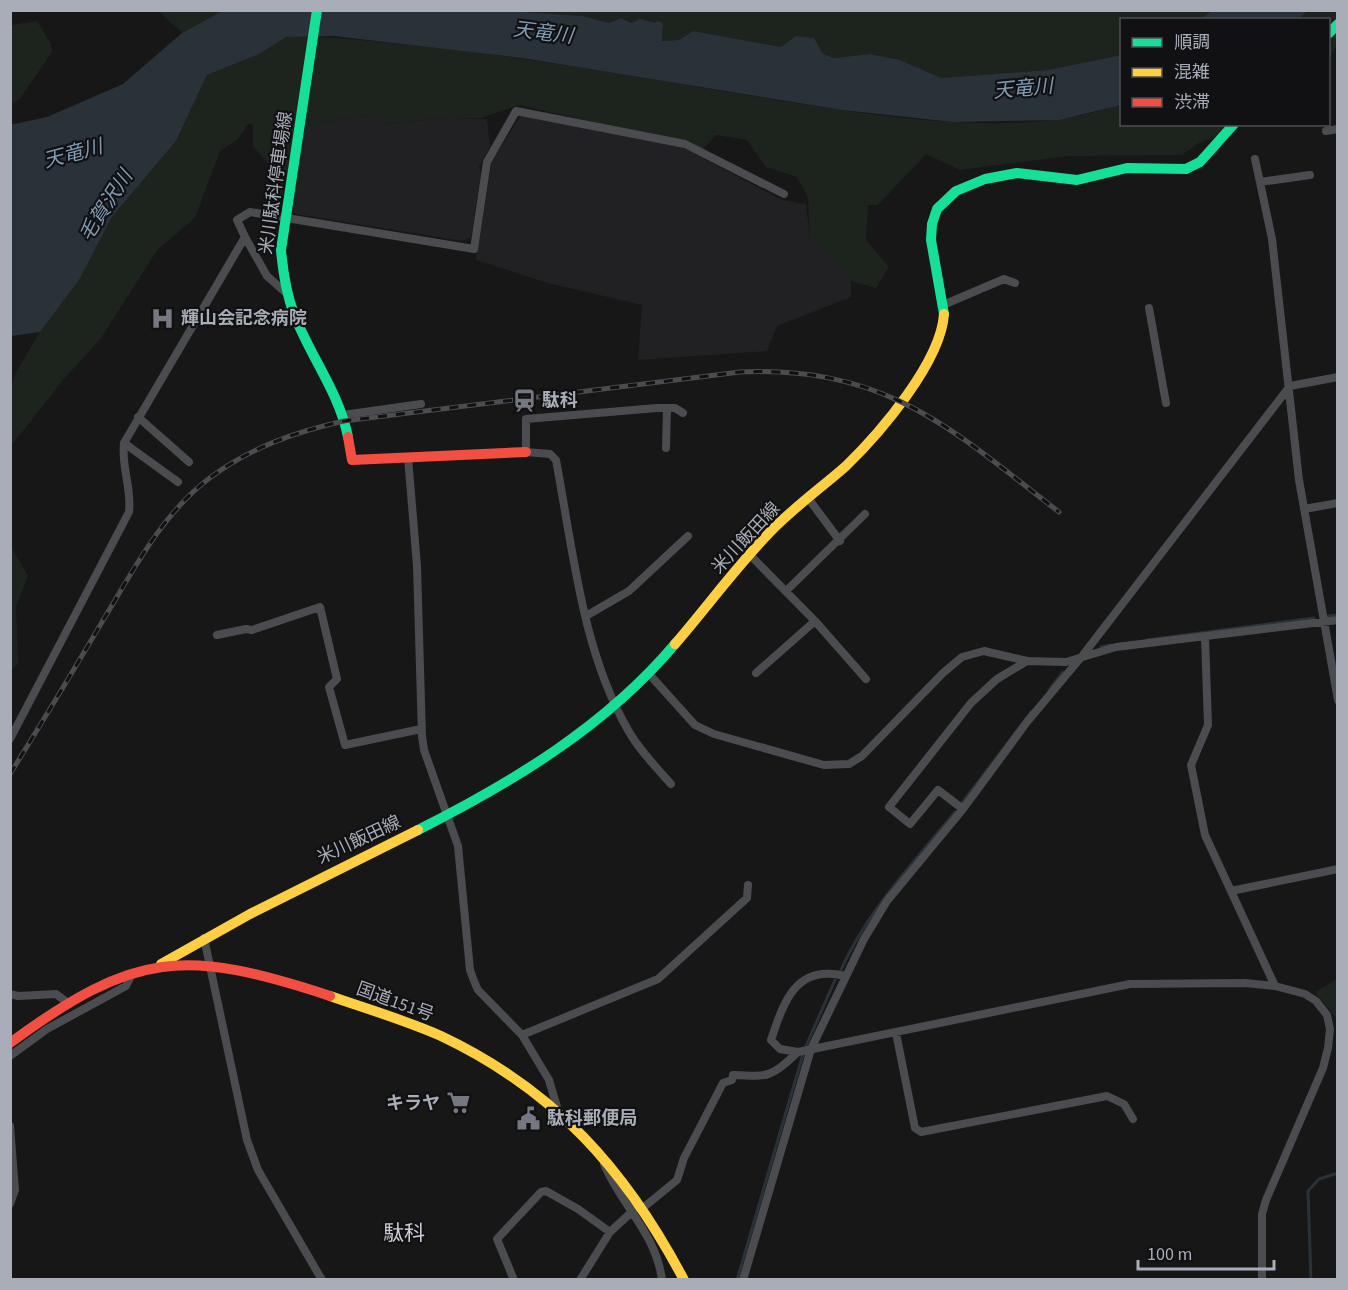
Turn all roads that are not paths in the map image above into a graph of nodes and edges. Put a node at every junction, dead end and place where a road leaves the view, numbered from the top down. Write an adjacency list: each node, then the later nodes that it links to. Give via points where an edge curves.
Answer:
1 (317, 10): 9 (main road, 米川駄科停車場線)
2 (1232, 126): 13 (main road, 米川飯田線, via 1199,163 1186,169 1121,168 1077,180 1028,172 960,188 942,202 931,231)
3 (1338, 129): 4 (street)
4 (1326, 131)
5 (1255, 159): 7 (street)
6 (1310, 175): 7 (street)
7 (1260, 182): 16 (street, via 1272,239)
8 (784, 194): 9 (street, via 685,144 516,111 487,162 474,249)
9 (287, 218): 10 (street, via 250,212 237,220); 12 (main road, 米川駄科停車場線, via 281,250)
10 (245, 237): 12 (street, via 267,276); 22 (street)
11 (1015, 283): 13 (street, via 1004,279)
12 (284, 291): 21 (main road, 米川駄科停車場線)
13 (943, 305): 29 (main road, 米川飯田線, via 937,338 901,400 852,460)
14 (1149, 308): 17 (street)
15 (1338, 376): 16 (street)
16 (1290, 386): 31 (street); 43 (street)
17 (1166, 403)
18 (421, 404): 21 (street)
19 (667, 408): 20 (street); 24 (street); 25 (street, via 526,419)
20 (683, 413)
21 (343, 415): 26 (main road, 米川駄科停車場線, via 352,460)
22 (138, 417): 23 (street); 27 (street)
23 (124, 443): 28 (street); 51 (street, via 129,512)
24 (666, 448)
25 (526, 452): 26 (main road, 米川駄科停車場線); 37 (street, via 550,454 556,460)
26 (408, 457): 50 (street, via 417,566)
27 (189, 462)
28 (178, 482)
29 (808, 498): 34 (street); 35 (main road, 米川飯田線, via 768,533)
30 (1338, 503): 31 (street)
31 (1304, 509): 40 (street)
32 (865, 514): 34 (street)
33 (688, 536): 37 (street, via 629,591)
34 (840, 541): 36 (street)
35 (750, 555): 36 (street); 46 (main road, 米川飯田線)
36 (786, 591): 39 (street)
37 (586, 616): 49 (street, via 602,676)
38 (1338, 620): 40 (street)
39 (815, 621): 45 (street); 47 (street)
40 (1323, 622): 42 (street); 48 (street)
41 (217, 635): 50 (street, via 252,630 320,606 337,679 329,687 345,745)
42 (1204, 637): 43 (street, via 1116,646); 57 (street, via 1208,725 1191,765 1205,835)
43 (1083, 655): 44 (street, via 1066,662); 53 (street)
44 (1027, 661): 46 (street, via 984,651 962,657 862,756 837,767 770,751 695,725); 53 (street, via 997,679 971,703 889,807 910,825 938,789)
45 (756, 673)
46 (649, 674): 49 (main road, 米川飯田線)
47 (866, 679)
48 (1338, 700)
49 (615, 706): 52 (street, via 635,741); 54 (main road, 米川飯田線, via 551,753)
50 (421, 729): 54 (street)
51 (10, 739)
52 (671, 784)
53 (963, 809): 62 (street, via 887,901)
54 (446, 817): 58 (main road, 米川飯田線, via 285,894); 67 (street, via 458,846 470,970 478,990)
55 (1338, 869): 57 (street)
56 (748, 885): 67 (street, via 747,898 658,979)
57 (1231, 891): 63 (street)
58 (204, 938): 59 (street); 60 (main road, 米川飯田線)
59 (211, 964): 60 (main road, 国道151号); 72 (main road, 国道151号, via 254,972 416,1026 487,1060); 78 (street, via 247,1140 258,1170)
60 (158, 966): 61 (main road, 国道151号)
61 (132, 973): 65 (main road, 国道151号); 71 (street, via 126,986 47,1029)
62 (845, 976): 69 (street); 70 (street, via 821,972 804,978 782,1005 771,1040 780,1049)
63 (1275, 986): 66 (street, via 1130,984); 84 (street, via 1316,1001 1327,1015 1330,1029 1323,1068 1262,1214)
64 (10, 994): 65 (street, via 56,994)
65 (68, 1003): 68 (main road, 国道151号)
66 (896, 1033): 69 (street); 73 (street, via 915,1128 921,1132 1107,1096 1124,1104)
67 (522, 1035): 72 (street, via 549,1080)
68 (10, 1043)
69 (811, 1049): 70 (street); 83 (street)
70 (798, 1052): 76 (street, via 776,1073 733,1075 732,1080 723,1083 684,1158 677,1180)
71 (10, 1056)
72 (557, 1108): 76 (main road, 国道151号, via 604,1154)
73 (1133, 1119)
74 (10, 1126): 75 (street, via 15,1190)
75 (10, 1204)
76 (639, 1207): 77 (street); 81 (street); 82 (main road, 国道151号)
77 (609, 1232): 79 (street, via 578,1209 541,1192 497,1239); 80 (street)
78 (322, 1280)
79 (514, 1280)
80 (580, 1280)
81 (662, 1280)
82 (684, 1280)
83 (743, 1280)
84 (1262, 1280)

